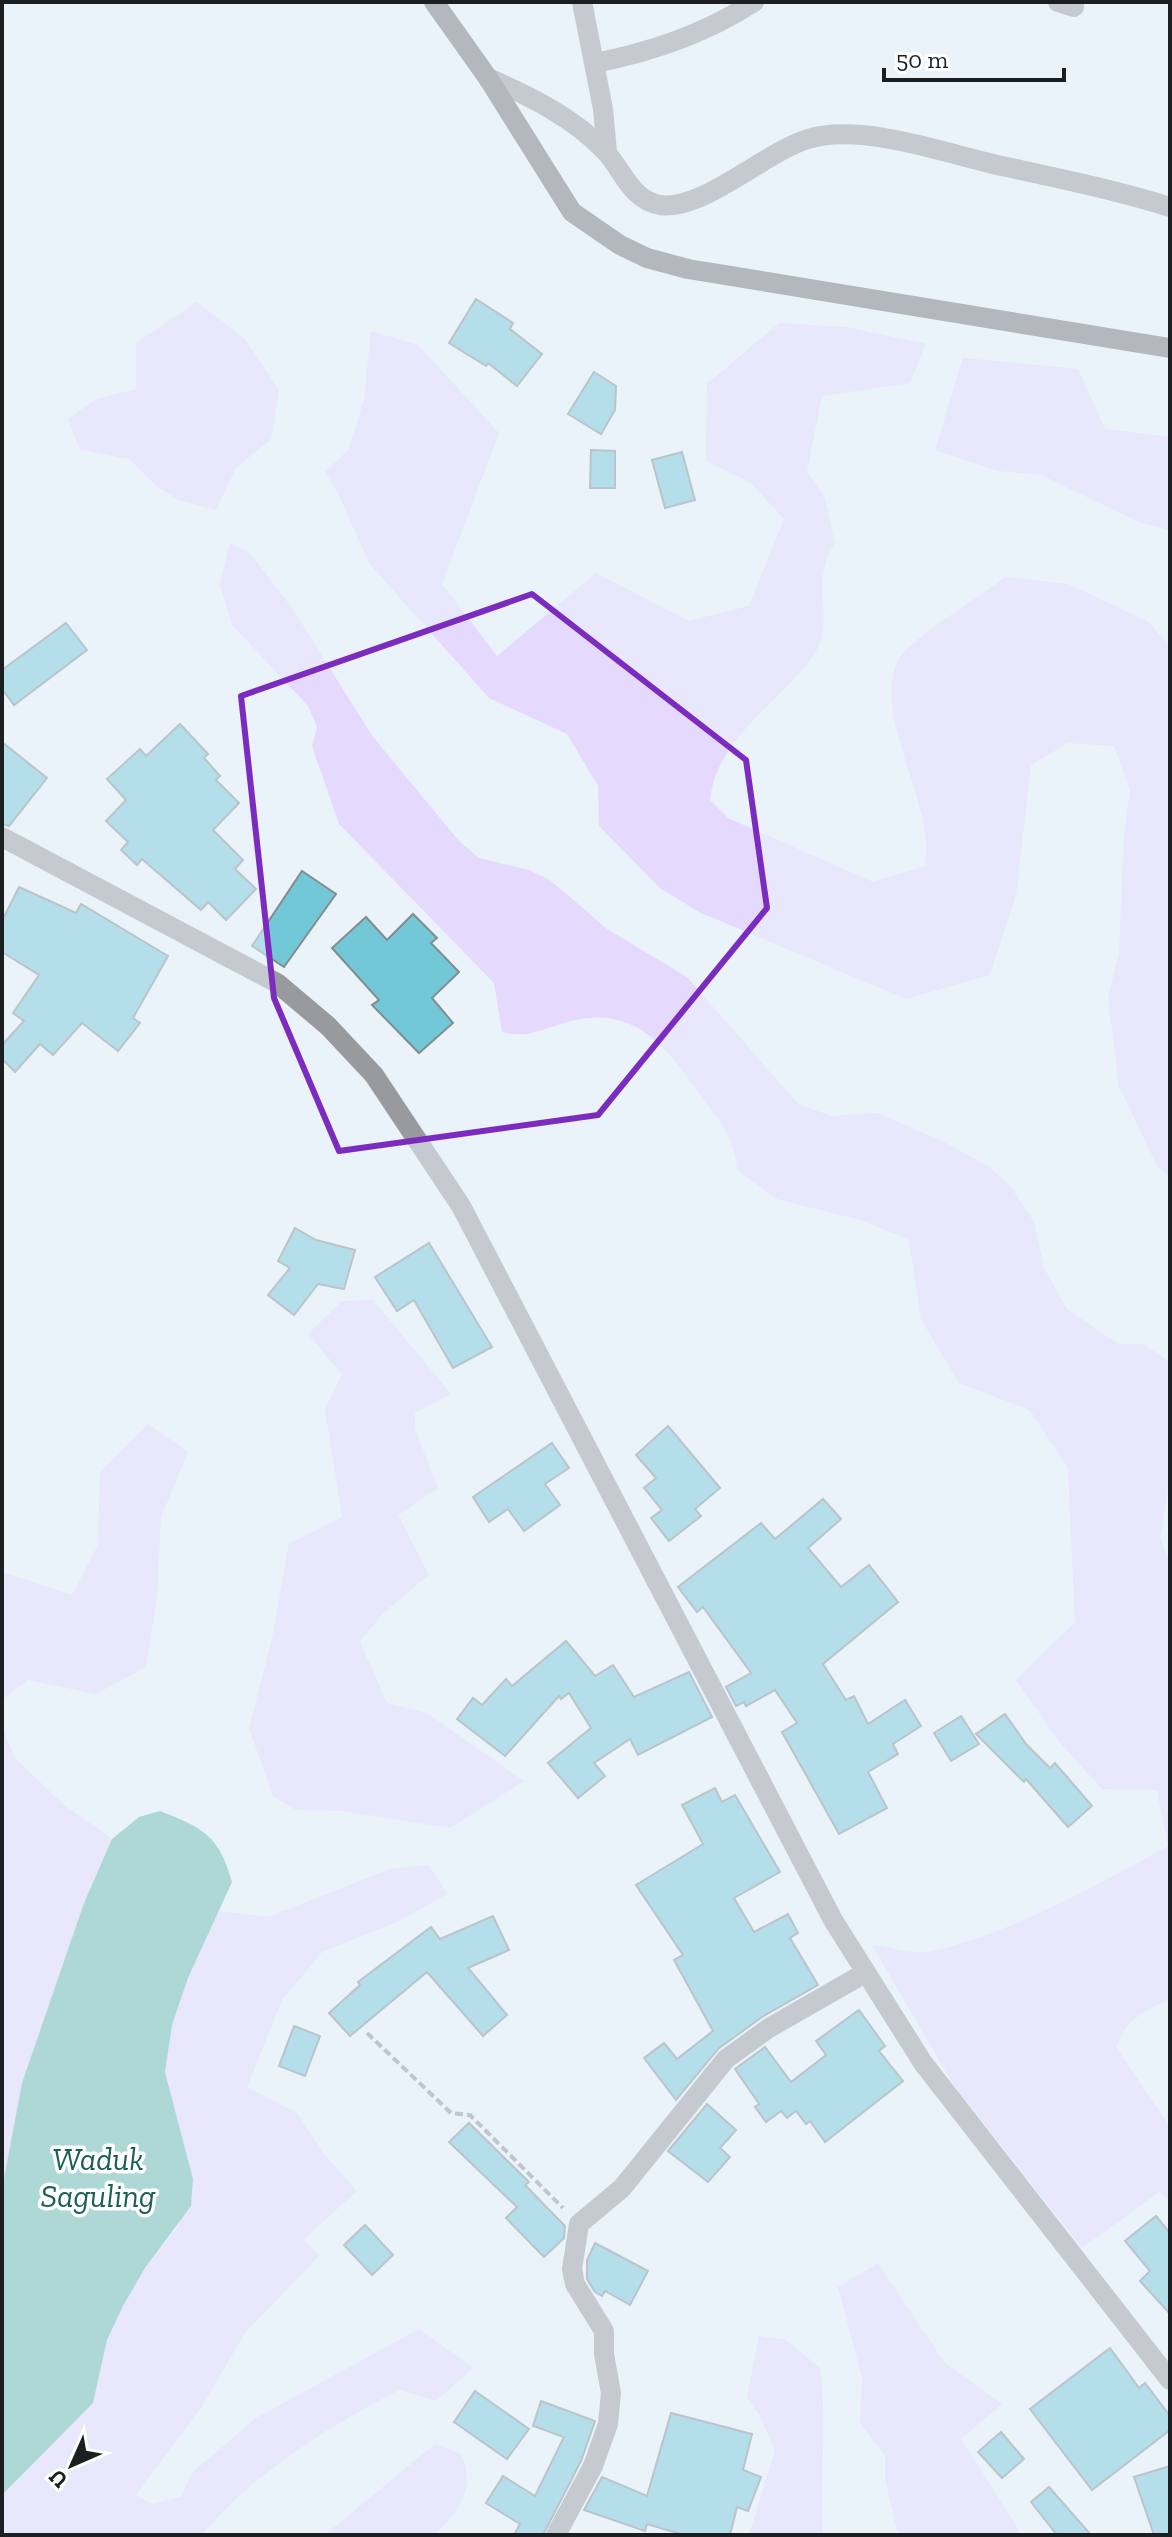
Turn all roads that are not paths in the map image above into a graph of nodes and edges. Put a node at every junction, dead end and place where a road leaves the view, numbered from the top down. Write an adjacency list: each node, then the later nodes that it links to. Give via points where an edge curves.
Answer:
1 (434, 2): 5 (main road)
2 (582, 2): 4 (street)
3 (754, 2): 4 (street, via 695,34 641,54)
4 (595, 63): 6 (street)
5 (488, 78): 6 (street, via 549,108); 8 (main road, via 572,212 604,238 647,258)
6 (607, 152): 7 (street, via 624,180 660,205 685,202 810,139 862,136)
7 (1170, 207)
8 (1170, 348)
9 (2, 837): 10 (street, via 277,983 374,1075 461,1206)
10 (865, 1973): 11 (street, via 923,2063); 12 (street, via 726,2059 622,2188 579,2224 572,2269 575,2284 604,2331 611,2393 608,2424 593,2466)
11 (1170, 2380)
12 (556, 2535)

